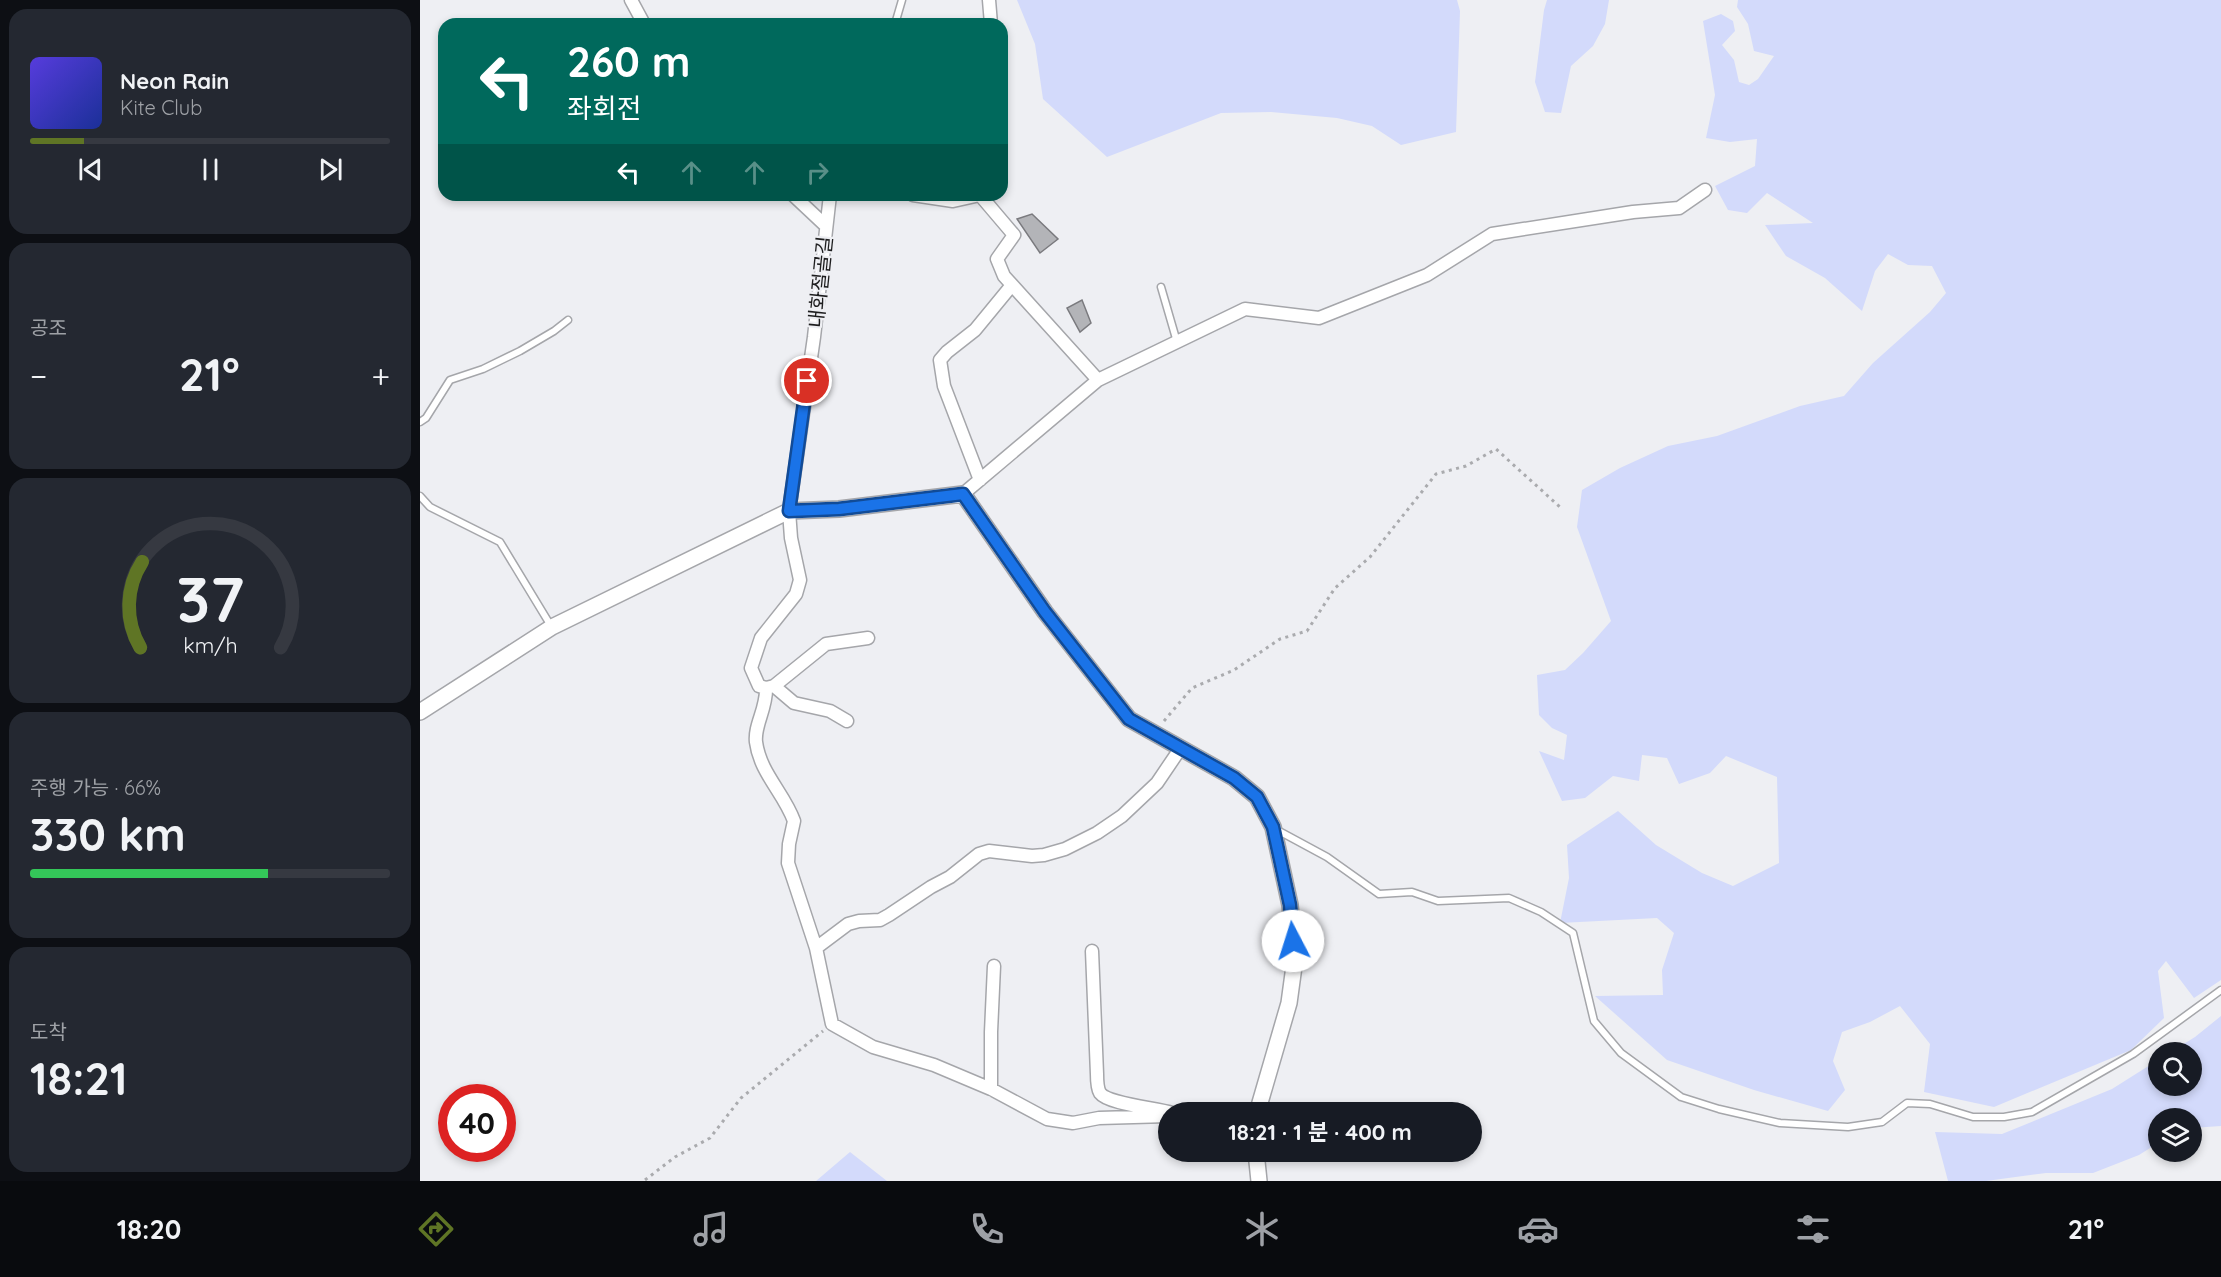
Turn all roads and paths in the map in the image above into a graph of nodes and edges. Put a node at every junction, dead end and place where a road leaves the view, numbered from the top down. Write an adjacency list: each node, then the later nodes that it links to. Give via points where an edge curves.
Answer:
1 (631, 0): 4 (street)
2 (902, 0): 5 (lane)
3 (989, 0): 6 (street)
4 (641, 18)
5 (897, 18)
6 (990, 18)
7 (1705, 190): 15 (street, via 1679,208 1492,234 1427,275 1319,318 1245,309)
8 (799, 201): 11 (street)
9 (829, 201): 11 (street, 내화절골길)
10 (985, 201): 12 (street, via 1014,236 997,259)
11 (826, 226): 22 (street, 내화절골길)
12 (1012, 285): 16 (street); 18 (street, via 975,330 940,360 944,386)
13 (1161, 287): 15 (lane)
14 (568, 320): 17 (lane, via 520,351 450,380)
15 (1178, 342): 16 (street)
16 (1098, 380): 18 (street)
17 (420, 422)
18 (980, 480): 19 (street)
19 (963, 494): 22 (street); 28 (street, via 1059,630 1129,719)
20 (420, 496): 23 (lane, via 430,507 500,542)
21 (1560, 507): 28 (path, via 1496,449 1466,466 1436,474 1370,557 1335,588 1307,631 1280,639 1234,670 1192,688)
22 (789, 511): 23 (street); 25 (street, 내화절골길, via 800,580 796,594 761,638 751,668 759,686)
23 (552, 627): 26 (street)
24 (868, 638): 25 (street, via 826,645)
25 (770, 687): 27 (street, via 794,703 830,711); 31 (street, via 756,739 763,767 794,821 788,863)
26 (420, 712)
27 (847, 721)
28 (1153, 734): 29 (street)
29 (1180, 749): 30 (street, via 1234,778 1257,797); 31 (street, via 1157,783 1098,833 1044,855 989,851 979,854 889,915 848,924)
30 (1273, 827): 34 (lane, via 1379,894 1412,892 1438,901 1509,898 1541,912 1574,933 1594,1021 1621,1053 1681,1097 1780,1123 1848,1127 1882,1122 1907,1102 1930,1104 1973,1117 2032,1112 2133,1054); 37 (street, via 1290,905 1295,959 1288,1003)
31 (816, 948): 35 (street)
32 (1092, 951): 38 (street, via 1098,1088 1101,1094 1116,1101)
33 (994, 966): 36 (street)
34 (2221, 990)
35 (832, 1024): 36 (street, via 873,1047 934,1065); 41 (path, via 741,1098 710,1138 675,1157)
36 (991, 1089): 39 (street, via 1060,1122)
37 (1260, 1102)
38 (1158, 1109)
39 (1158, 1116)
40 (1257, 1162): 42 (street)
41 (645, 1180)
42 (1259, 1181)

